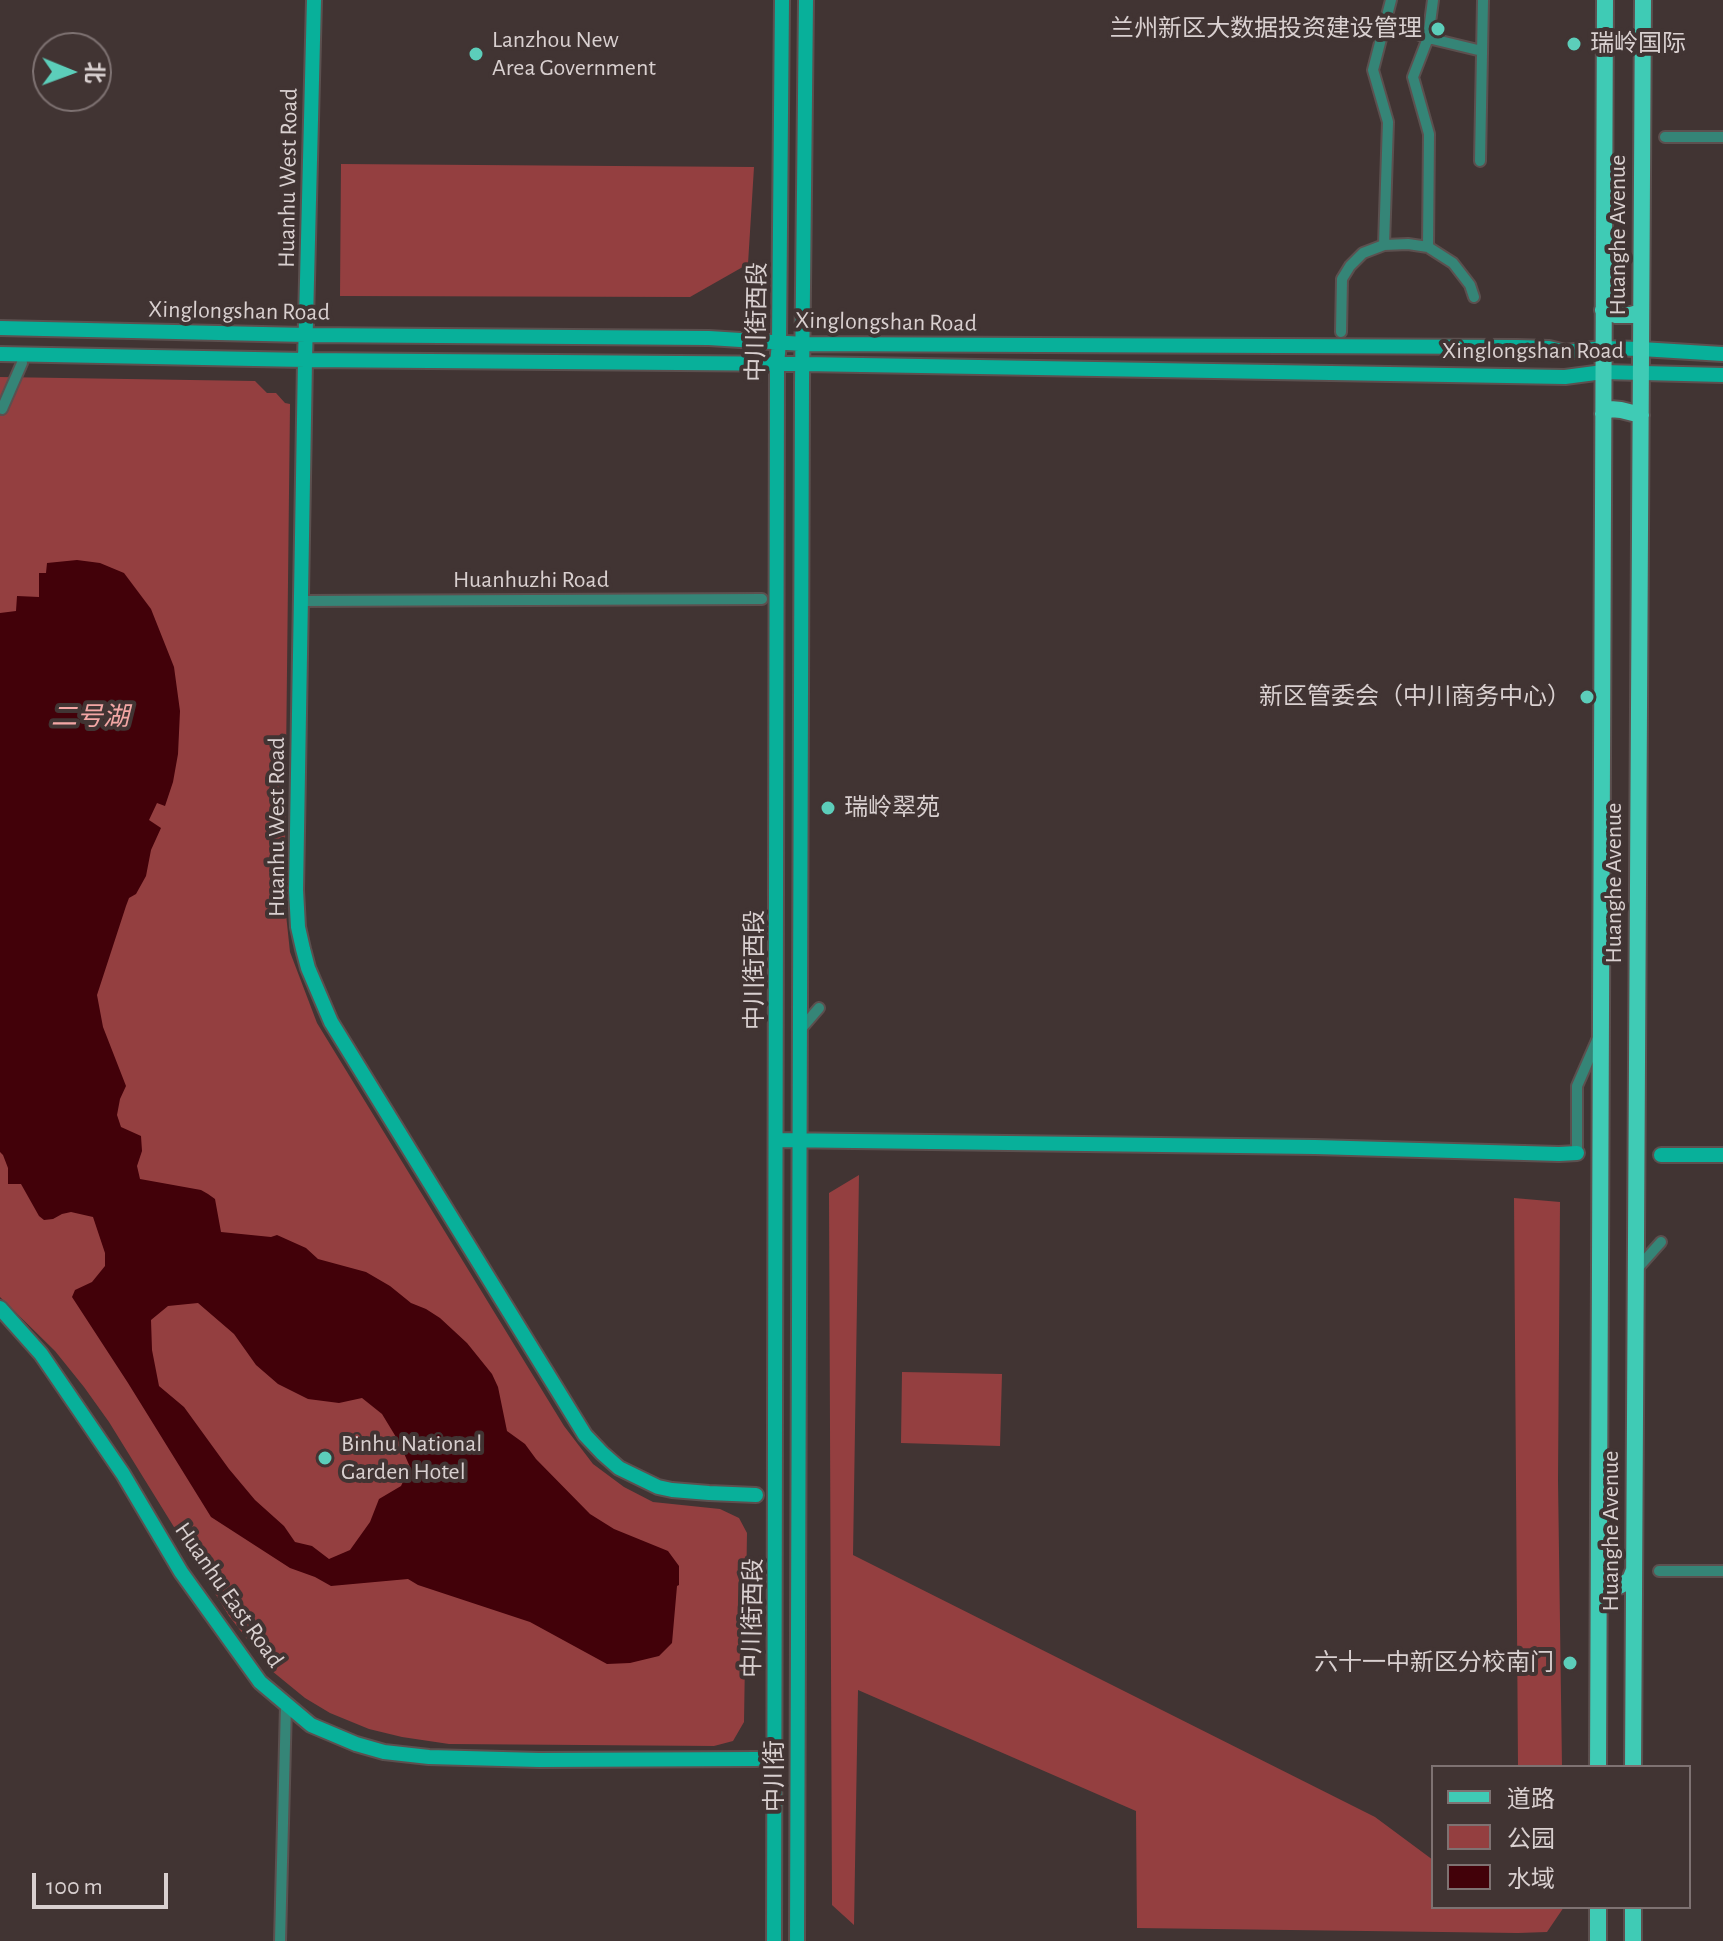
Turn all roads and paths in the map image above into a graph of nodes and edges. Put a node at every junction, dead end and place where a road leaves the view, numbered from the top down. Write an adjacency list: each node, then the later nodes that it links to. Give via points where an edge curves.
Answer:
1 (314, 0): 24 (street, Huanhu West Road)
2 (782, 0): 17 (street, 中川街西段)
3 (806, 0): 18 (street, 中川街西段)
4 (1391, 0): 9 (street)
5 (1433, 0): 10 (street)
6 (1483, 0): 11 (street)
7 (1605, 0): 20 (main road, Huanghe Avenue)
8 (1643, 0): 21 (main road, Huanghe Avenue)
9 (1385, 22): 10 (street); 15 (street, via 1373,70 1388,122)
10 (1428, 38): 11 (street); 16 (street, via 1413,77 1429,134)
11 (1482, 51): 14 (street)
12 (1665, 137): 13 (street)
13 (1723, 137)
14 (1480, 161)
15 (1384, 245): 16 (street); 23 (street, via 1363,253 1342,279)
16 (1428, 247): 19 (street, via 1453,263)
17 (780, 292): 18 (street, via 795,299); 25 (street, 中川街西段)
18 (803, 293): 26 (street, 中川街西段)
19 (1474, 297)
20 (1603, 310): 21 (main road, via 1616,315); 27 (main road, Huanghe Avenue)
21 (1641, 312): 28 (main road, Huanghe Avenue)
22 (0, 328): 24 (street, Xinglongshan Road)
23 (1341, 332)
24 (306, 335): 25 (street, Xinglongshan Road); 33 (street, Huanhu West Road)
25 (779, 342): 26 (street, Xinglongshan Road); 36 (street, 中川街西段)
26 (803, 344): 30 (street, Xinglongshan Road, via 1517,347); 35 (street, 中川街西段)
27 (1603, 348): 28 (street, Xinglongshan Road); 30 (street, Xinglongshan Road); 37 (main road, Huanghe Avenue)
28 (1641, 349): 29 (street, Xinglongshan Road); 38 (main road, Huanghe Avenue)
29 (1683, 351): 32 (street, Xinglongshan Road); 39 (street)
30 (1565, 352): 41 (street)
31 (0, 354): 33 (street, Xinglongshan Road)
32 (1723, 354)
33 (305, 360): 36 (street, Xinglongshan Road); 46 (street, Huanhu West Road)
34 (22, 363): 42 (street)
35 (803, 364): 36 (street, Xinglongshan Road); 41 (street, Xinglongshan Road); 48 (street, 中川街西段)
36 (777, 365): 50 (street, 中川街西段)
37 (1603, 372): 38 (street, Xinglongshan Road); 41 (street, Xinglongshan Road); 43 (main road, Huanghe Avenue)
38 (1641, 373): 39 (street, Xinglongshan Road); 44 (main road, Huanghe Avenue)
39 (1683, 374): 40 (street, Xinglongshan Road)
40 (1723, 375)
41 (1565, 377)
42 (2, 409)
43 (1603, 414): 44 (main road, via 1610,409); 49 (main road, Huanghe Avenue)
44 (1641, 415): 56 (main road, Huanghe Avenue)
45 (762, 599): 46 (street, Huanhuzhi Road)
46 (301, 601): 58 (street, Huanhu West Road, via 296,907 308,968 331,1022 585,1435 619,1468 658,1487)
47 (819, 1008): 48 (street)
48 (800, 1030): 51 (street, 中川街西段)
49 (1600, 1033): 52 (street, via 1577,1086); 59 (main road, Huanghe Avenue)
50 (777, 1140): 51 (street); 71 (street, 中川街西段)
51 (799, 1141): 52 (street); 63 (street, 中川街西段)
52 (1577, 1153)
53 (1661, 1155): 54 (street)
54 (1723, 1155)
55 (1661, 1242): 56 (street)
56 (1636, 1270): 60 (main road, Huanghe Avenue)
57 (0, 1308): 64 (street, Huanhu East Road, via 41,1354 218,1625 260,1682)
58 (756, 1495)
59 (1599, 1568): 60 (main road, via 1613,1586 1625,1584); 66 (main road, Huanghe Avenue)
60 (1634, 1569): 67 (main road, Huanghe Avenue)
61 (1659, 1571): 62 (street)
62 (1723, 1571)
63 (797, 1611): 72 (street, 中川街)
64 (286, 1705): 65 (street, Huanhu East Road, via 311,1725 384,1752 539,1760); 70 (street)
65 (757, 1759)
66 (1598, 1765)
67 (1633, 1765)
68 (1598, 1909): 73 (main road)
69 (1633, 1909): 74 (main road)
70 (280, 1941)
71 (774, 1941)
72 (797, 1941)
73 (1598, 1941)
74 (1633, 1941)

